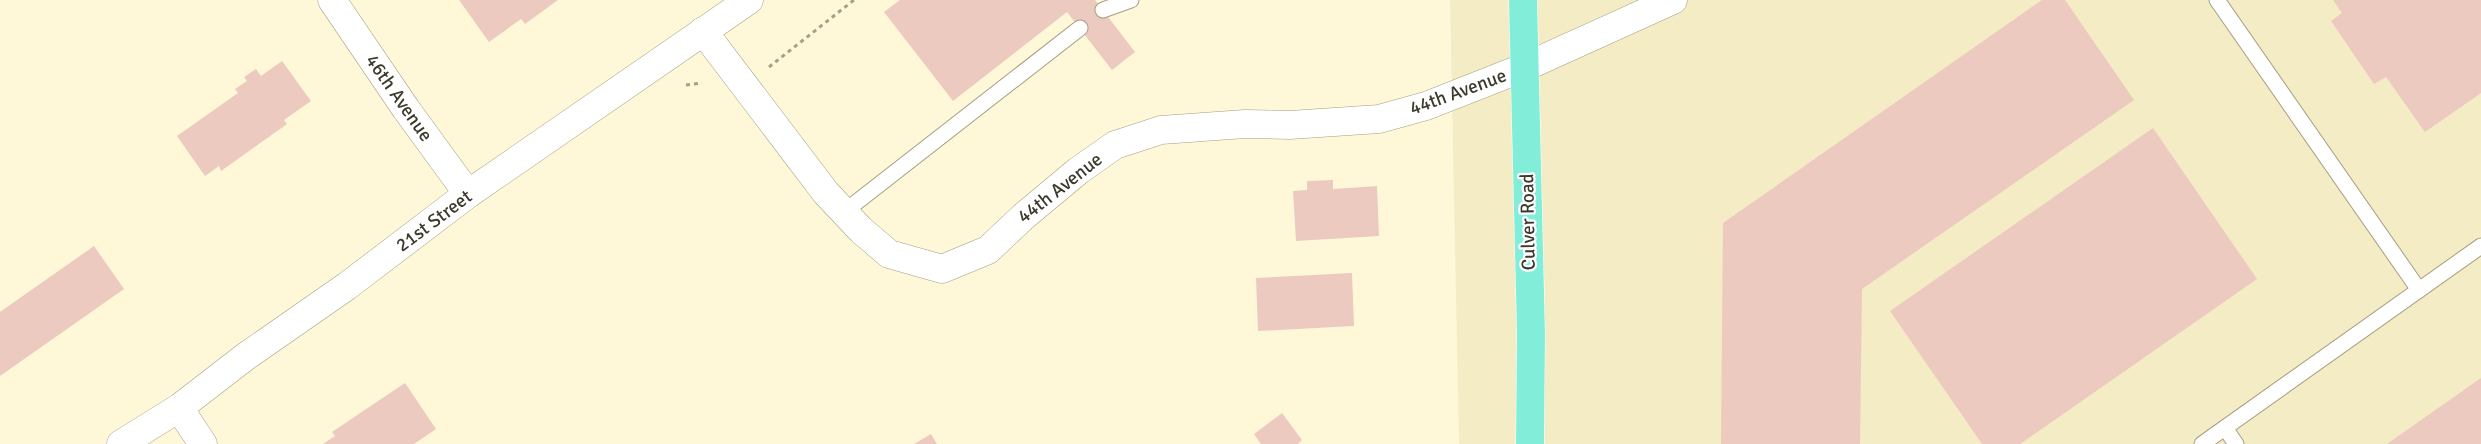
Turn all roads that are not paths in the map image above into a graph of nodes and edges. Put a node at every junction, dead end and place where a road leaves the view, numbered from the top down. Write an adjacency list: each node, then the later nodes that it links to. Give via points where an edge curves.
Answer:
1 (332, 0): 11 (street, 46th Avenue)
2 (749, 0): 9 (street, 21st Street)
3 (1131, 0): 7 (lane)
4 (1523, 0): 10 (main road, Culver Road)
5 (1673, 0): 10 (street, 44th Avenue)
6 (2216, 0): 14 (lane)
7 (1103, 10)
8 (1080, 28): 12 (lane)
9 (703, 31): 11 (street, 21st Street); 12 (street, 44th Avenue, via 826,193)
10 (1525, 67): 12 (street, 44th Avenue, via 1426,106 1379,119 1161,130 1115,145 1078,171 988,250 942,269 889,254); 19 (main road, Culver Road)
11 (468, 194): 15 (street, 21st Street)
12 (844, 212)
13 (2481, 246): 14 (lane)
14 (2419, 290): 16 (lane)
15 (179, 408): 17 (street, 21st Street); 18 (street)
16 (2225, 428): 20 (lane); 21 (lane)
17 (121, 444)
18 (204, 444)
19 (1530, 444)
20 (2202, 444)
21 (2236, 444)

